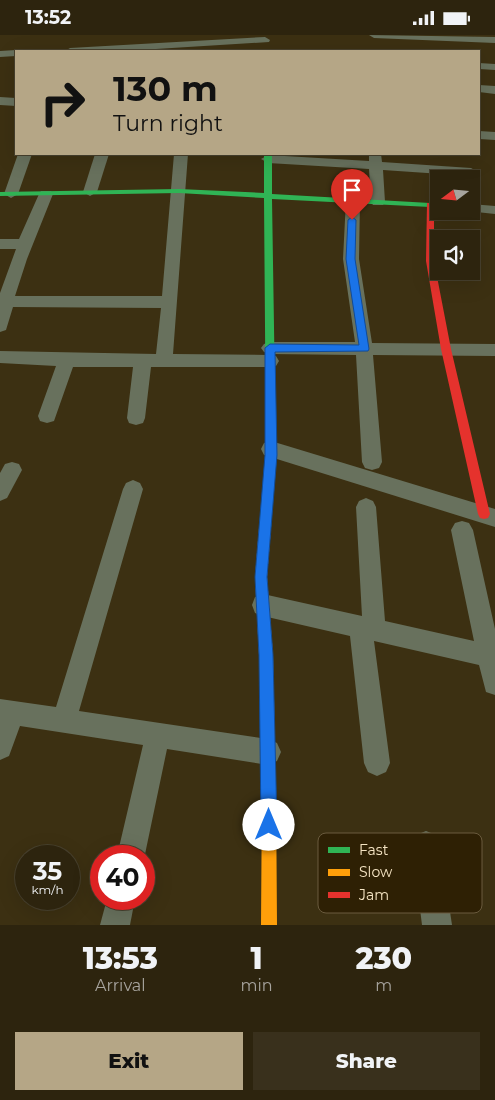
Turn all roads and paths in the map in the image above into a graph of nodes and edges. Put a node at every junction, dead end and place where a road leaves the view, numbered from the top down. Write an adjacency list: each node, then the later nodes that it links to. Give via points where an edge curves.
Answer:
1 (86, 35): 9 (street)
2 (128, 35): 8 (street)
3 (374, 35): 6 (street)
4 (209, 39): 5 (street); 7 (street)
5 (171, 40): 8 (street)
6 (495, 40)
7 (264, 42)
8 (128, 48): 10 (street)
9 (85, 50)
10 (99, 50)
11 (15, 53): 12 (street)
12 (0, 54)
13 (480, 66): 14 (street)
14 (495, 67)
15 (480, 89): 16 (street)
16 (495, 90)
17 (0, 101): 18 (street)
18 (15, 102)
19 (480, 135): 20 (street)
20 (495, 136)
21 (25, 155): 29 (street)
22 (102, 155): 28 (street)
23 (181, 155): 27 (street)
24 (268, 156): 25 (street); 31 (street)
25 (376, 160): 26 (street); 33 (street)
26 (455, 170)
27 (179, 191): 28 (street); 31 (street); 41 (street)
28 (90, 193): 30 (street)
29 (6, 194): 30 (street)
30 (46, 194): 39 (street)
31 (269, 197): 32 (street); 46 (street)
32 (353, 201): 33 (street); 43 (street, via 351,259)
33 (378, 202): 34 (street)
34 (430, 205)
35 (480, 209): 36 (street)
36 (495, 210)
37 (433, 220): 44 (street, via 430,261)
38 (0, 244): 39 (street)
39 (24, 244): 40 (street)
40 (2, 301): 41 (street); 42 (street)
41 (170, 302): 49 (street)
42 (0, 325)
43 (364, 349): 44 (street); 46 (street); 54 (street)
44 (446, 349): 45 (street); 59 (street)
45 (495, 350)
46 (270, 354): 49 (street); 53 (street)
47 (0, 357): 50 (street)
48 (143, 359): 49 (street); 50 (street); 52 (street)
49 (164, 359)
50 (67, 360): 51 (street)
51 (47, 416)
52 (136, 418)
53 (271, 449): 59 (street); 61 (street, via 261,577)
54 (372, 462)
55 (12, 470): 57 (street)
56 (133, 489): 66 (street)
57 (0, 492)
58 (366, 507): 62 (street)
59 (489, 516)
60 (462, 530): 63 (street)
61 (263, 605): 62 (street); 69 (street)
62 (367, 628): 63 (street); 70 (street)
63 (492, 656): 64 (street)
64 (495, 683)
65 (6, 712): 66 (street); 68 (street)
66 (64, 720): 67 (street)
67 (158, 734): 69 (street); 71 (street)
68 (0, 747)
69 (268, 752): 74 (street)
70 (377, 763)
71 (133, 845)
72 (118, 910): 73 (street)
73 (115, 925)
74 (269, 925)

